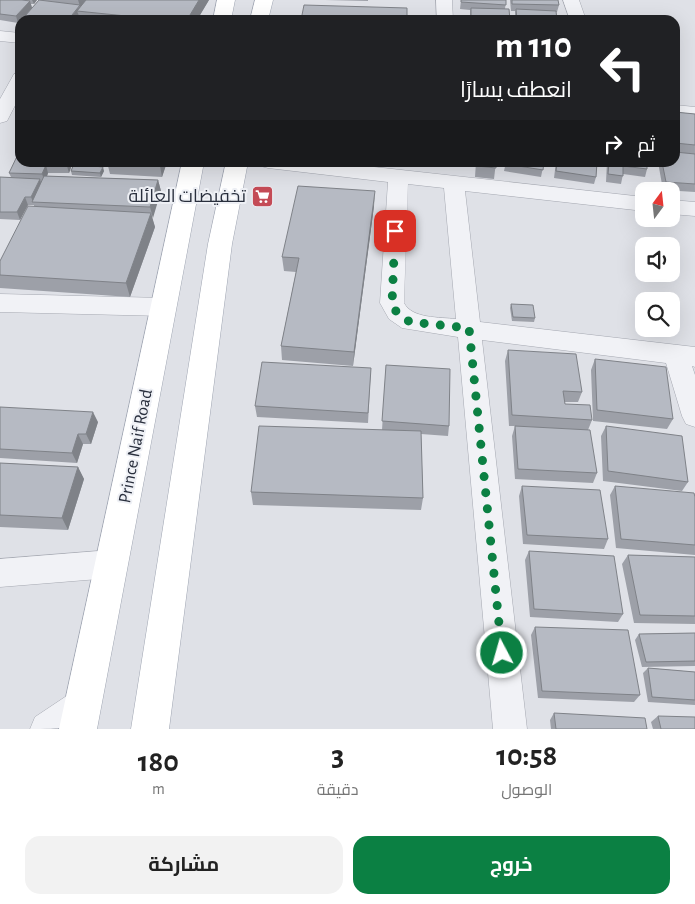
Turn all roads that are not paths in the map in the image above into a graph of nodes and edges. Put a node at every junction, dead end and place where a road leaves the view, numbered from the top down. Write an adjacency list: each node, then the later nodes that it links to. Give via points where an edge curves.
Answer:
1 (226, 0): 5 (main road)
2 (264, 0): 6 (main road)
3 (444, 0): 7 (street)
4 (571, 0): 8 (street)
5 (223, 15)
6 (260, 15)
7 (445, 15)
8 (576, 15)
9 (0, 36): 10 (street)
10 (15, 38)
11 (15, 88): 14 (street)
12 (680, 112): 13 (street)
13 (695, 113)
14 (0, 116)
15 (192, 167): 24 (main road, Prince Naif Road)
16 (236, 167): 32 (main road, via 220,244)
17 (311, 167): 18 (street)
18 (398, 177): 19 (street); 25 (street, via 392,304 397,313 410,322)
19 (454, 183): 20 (street); 25 (street)
20 (635, 203)
21 (680, 208): 22 (street)
22 (695, 209)
23 (0, 303): 24 (street)
24 (164, 307): 28 (main road, Prince Naif Road)
25 (469, 328): 26 (street); 33 (street)
26 (686, 356): 27 (street)
27 (695, 416)
28 (111, 564): 29 (street); 30 (main road, Prince Naif Road)
29 (0, 574)
30 (80, 717): 31 (street)
31 (47, 729)
32 (150, 729)
33 (510, 729)

